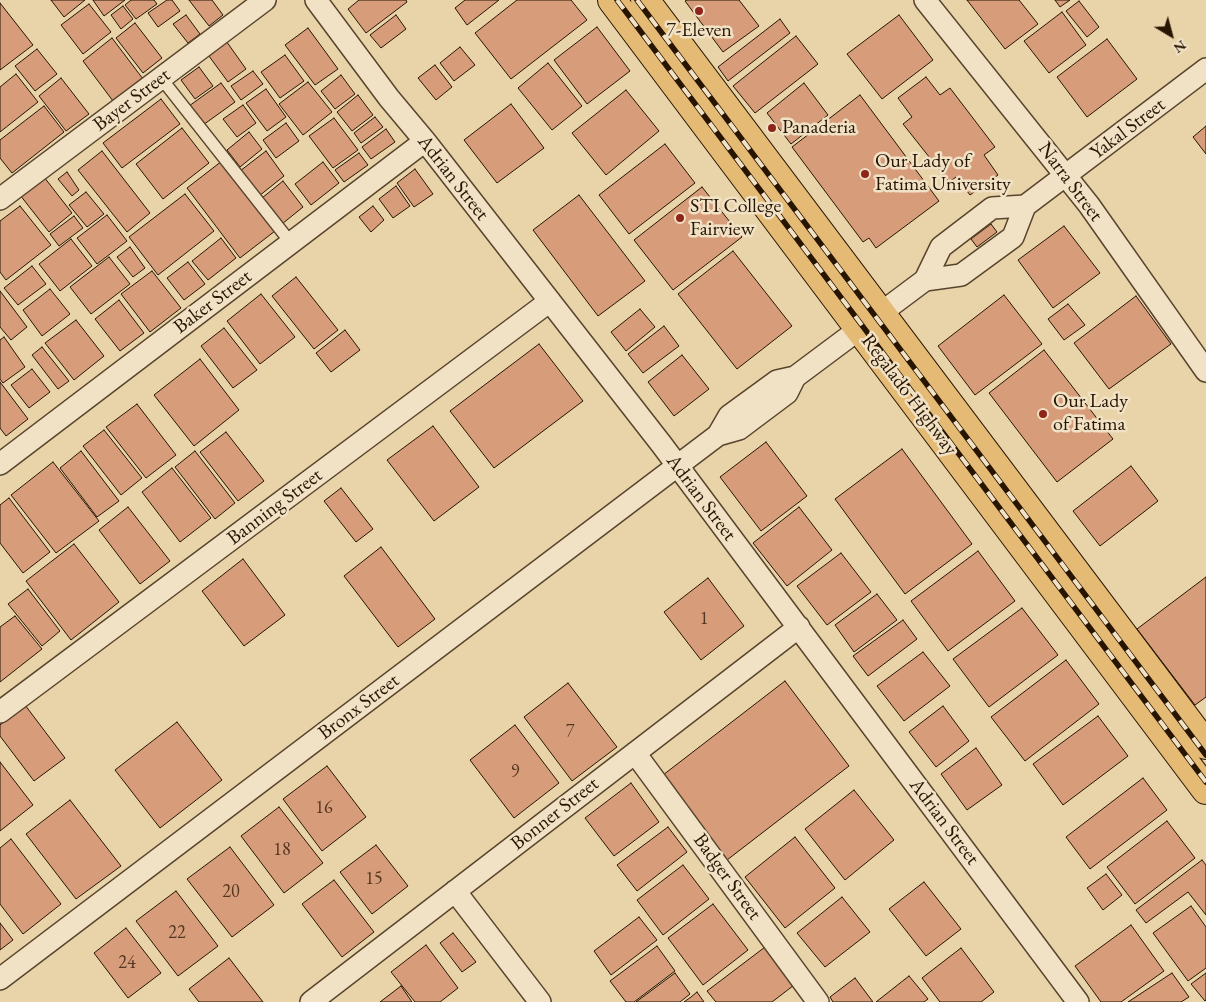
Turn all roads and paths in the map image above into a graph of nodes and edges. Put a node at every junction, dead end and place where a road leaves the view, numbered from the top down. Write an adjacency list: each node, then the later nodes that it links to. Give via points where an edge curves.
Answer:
1 (265, 0): 7 (street, Bayer Street)
2 (316, 0): 8 (street, Adrian Street)
3 (612, 0): 15 (main road, Regalado Highway)
4 (645, 0): 15 (main road, Regalado Highway)
5 (925, 0): 9 (street, Narra Street)
6 (1206, 68): 9 (street, Yakal Street)
7 (162, 78): 10 (street, Bayer Street); 12 (lane)
8 (425, 141): 12 (street, Baker Street); 14 (street, Adrian Street)
9 (1066, 176): 11 (street, Yakal Street); 16 (street, Narra Street)
10 (0, 199)
11 (1025, 206): 13 (street, via 992,208 969,225 941,247); 13 (street, via 1013,237 1006,243 961,275)
12 (291, 243): 17 (street, Baker Street)
13 (925, 280): 15 (street)
14 (550, 301): 18 (street, Adrian Street); 20 (street, Banning Street)
15 (870, 321): 18 (street, Bronx Street, via 795,377 777,381 729,416 718,435); 21 (main road, Regalado Highway); 23 (main road, Regalado Highway)
16 (1205, 368)
17 (0, 464)
18 (677, 466): 19 (street, Adrian Street); 25 (street, Bronx Street)
19 (799, 627): 22 (street, Bonner Street); 29 (street, Adrian Street)
20 (0, 712)
21 (1206, 745)
22 (635, 753): 24 (street, Bonner Street); 28 (street, Badger Street)
23 (1206, 790)
24 (455, 891): 26 (street, Bonner Street); 27 (street)
25 (0, 980)
26 (311, 1002)
27 (540, 1002)
28 (818, 1002)
29 (1078, 1002)

